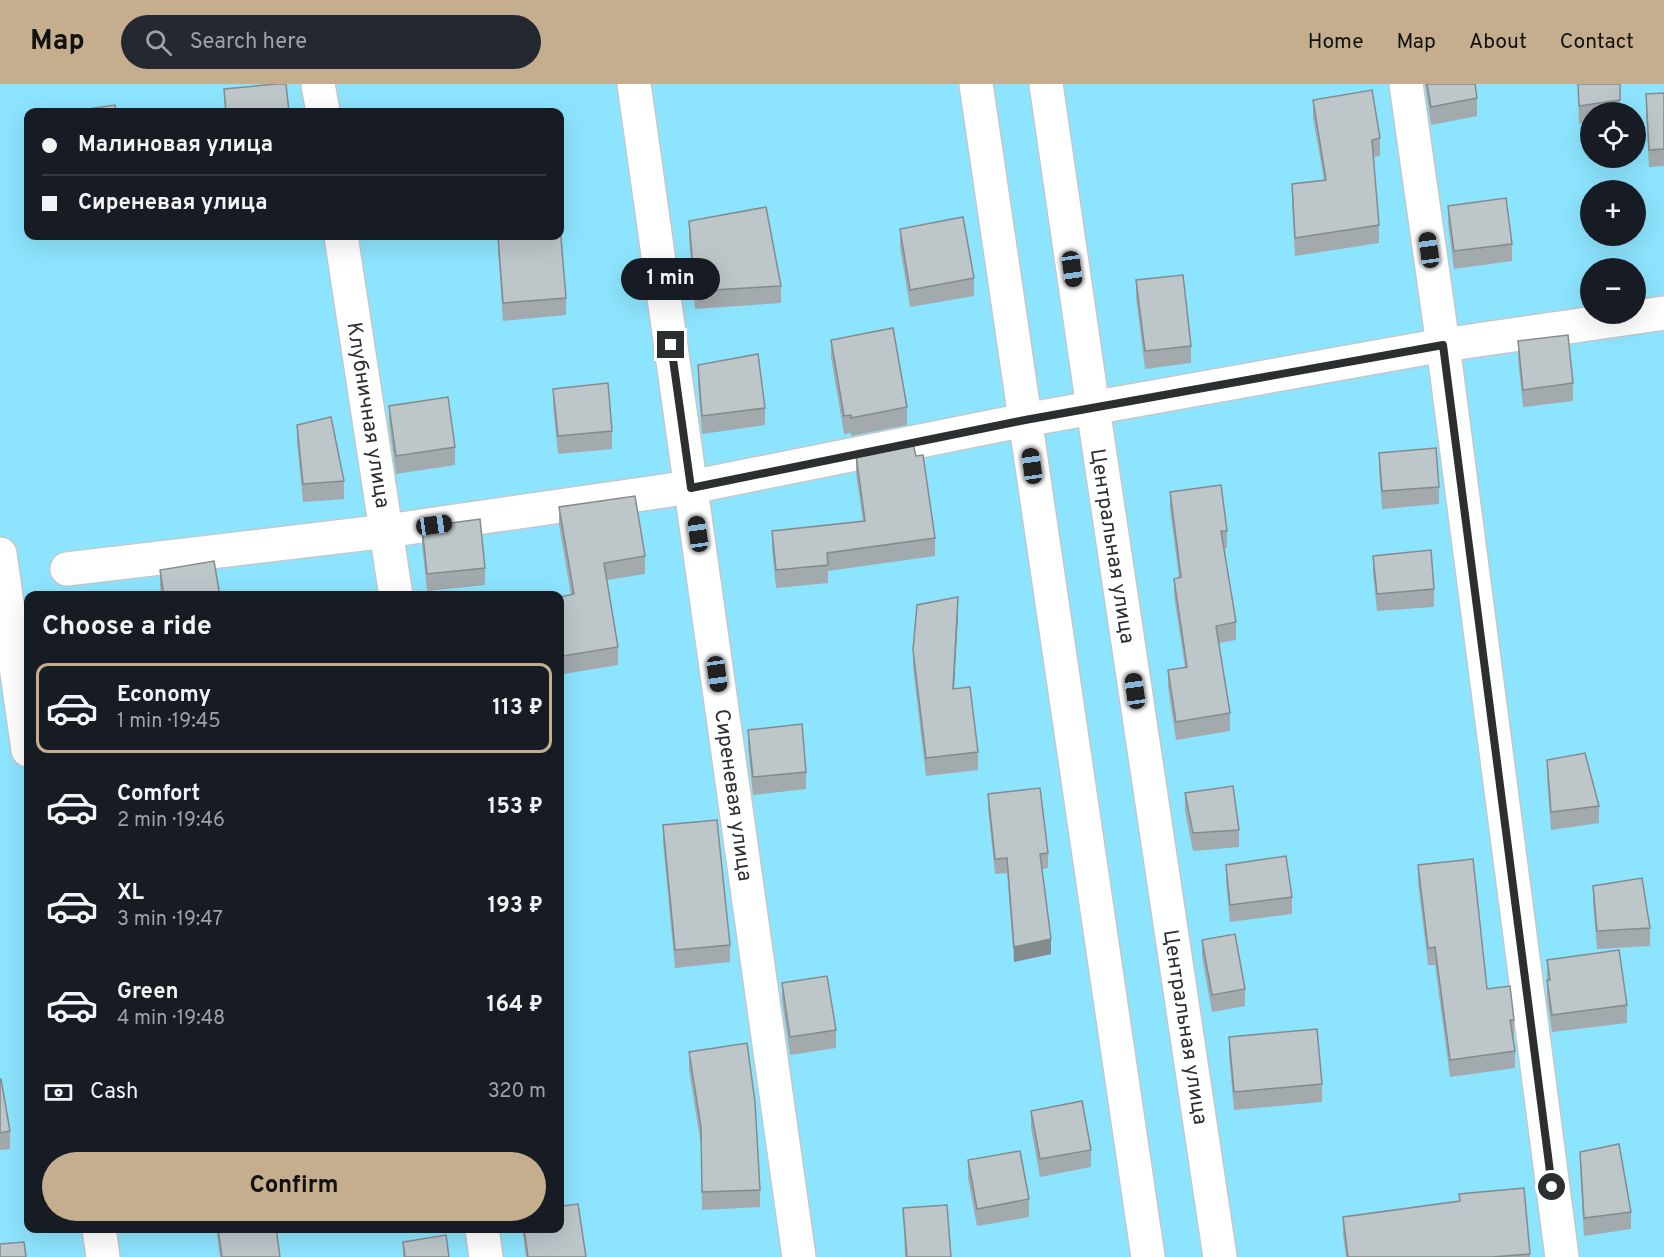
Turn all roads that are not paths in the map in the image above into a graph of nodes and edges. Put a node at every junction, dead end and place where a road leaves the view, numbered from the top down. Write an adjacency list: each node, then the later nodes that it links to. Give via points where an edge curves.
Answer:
1 (318, 84): 6 (street)
2 (634, 84): 12 (street, Сиреневая улица)
3 (976, 84): 11 (street)
4 (1046, 84): 10 (street, Центральная улица)
5 (1406, 84): 9 (street)
6 (321, 108)
7 (342, 240): 13 (street, Клубничная улица)
8 (1664, 313): 9 (street)
9 (1443, 345): 10 (street); 25 (street)
10 (1093, 408): 11 (street); 24 (street, Центральная улица)
11 (1025, 420): 12 (street); 23 (street)
12 (691, 488): 13 (street); 22 (street, Сиреневая улица)
13 (387, 531): 15 (street); 16 (street, Клубничная улица)
14 (0, 554): 17 (street)
15 (67, 569)
16 (395, 591)
17 (24, 722)
18 (100, 1233): 20 (street)
19 (484, 1233): 21 (street)
20 (103, 1257)
21 (486, 1257)
22 (799, 1257)
23 (1148, 1257)
24 (1220, 1257)
25 (1562, 1257)

